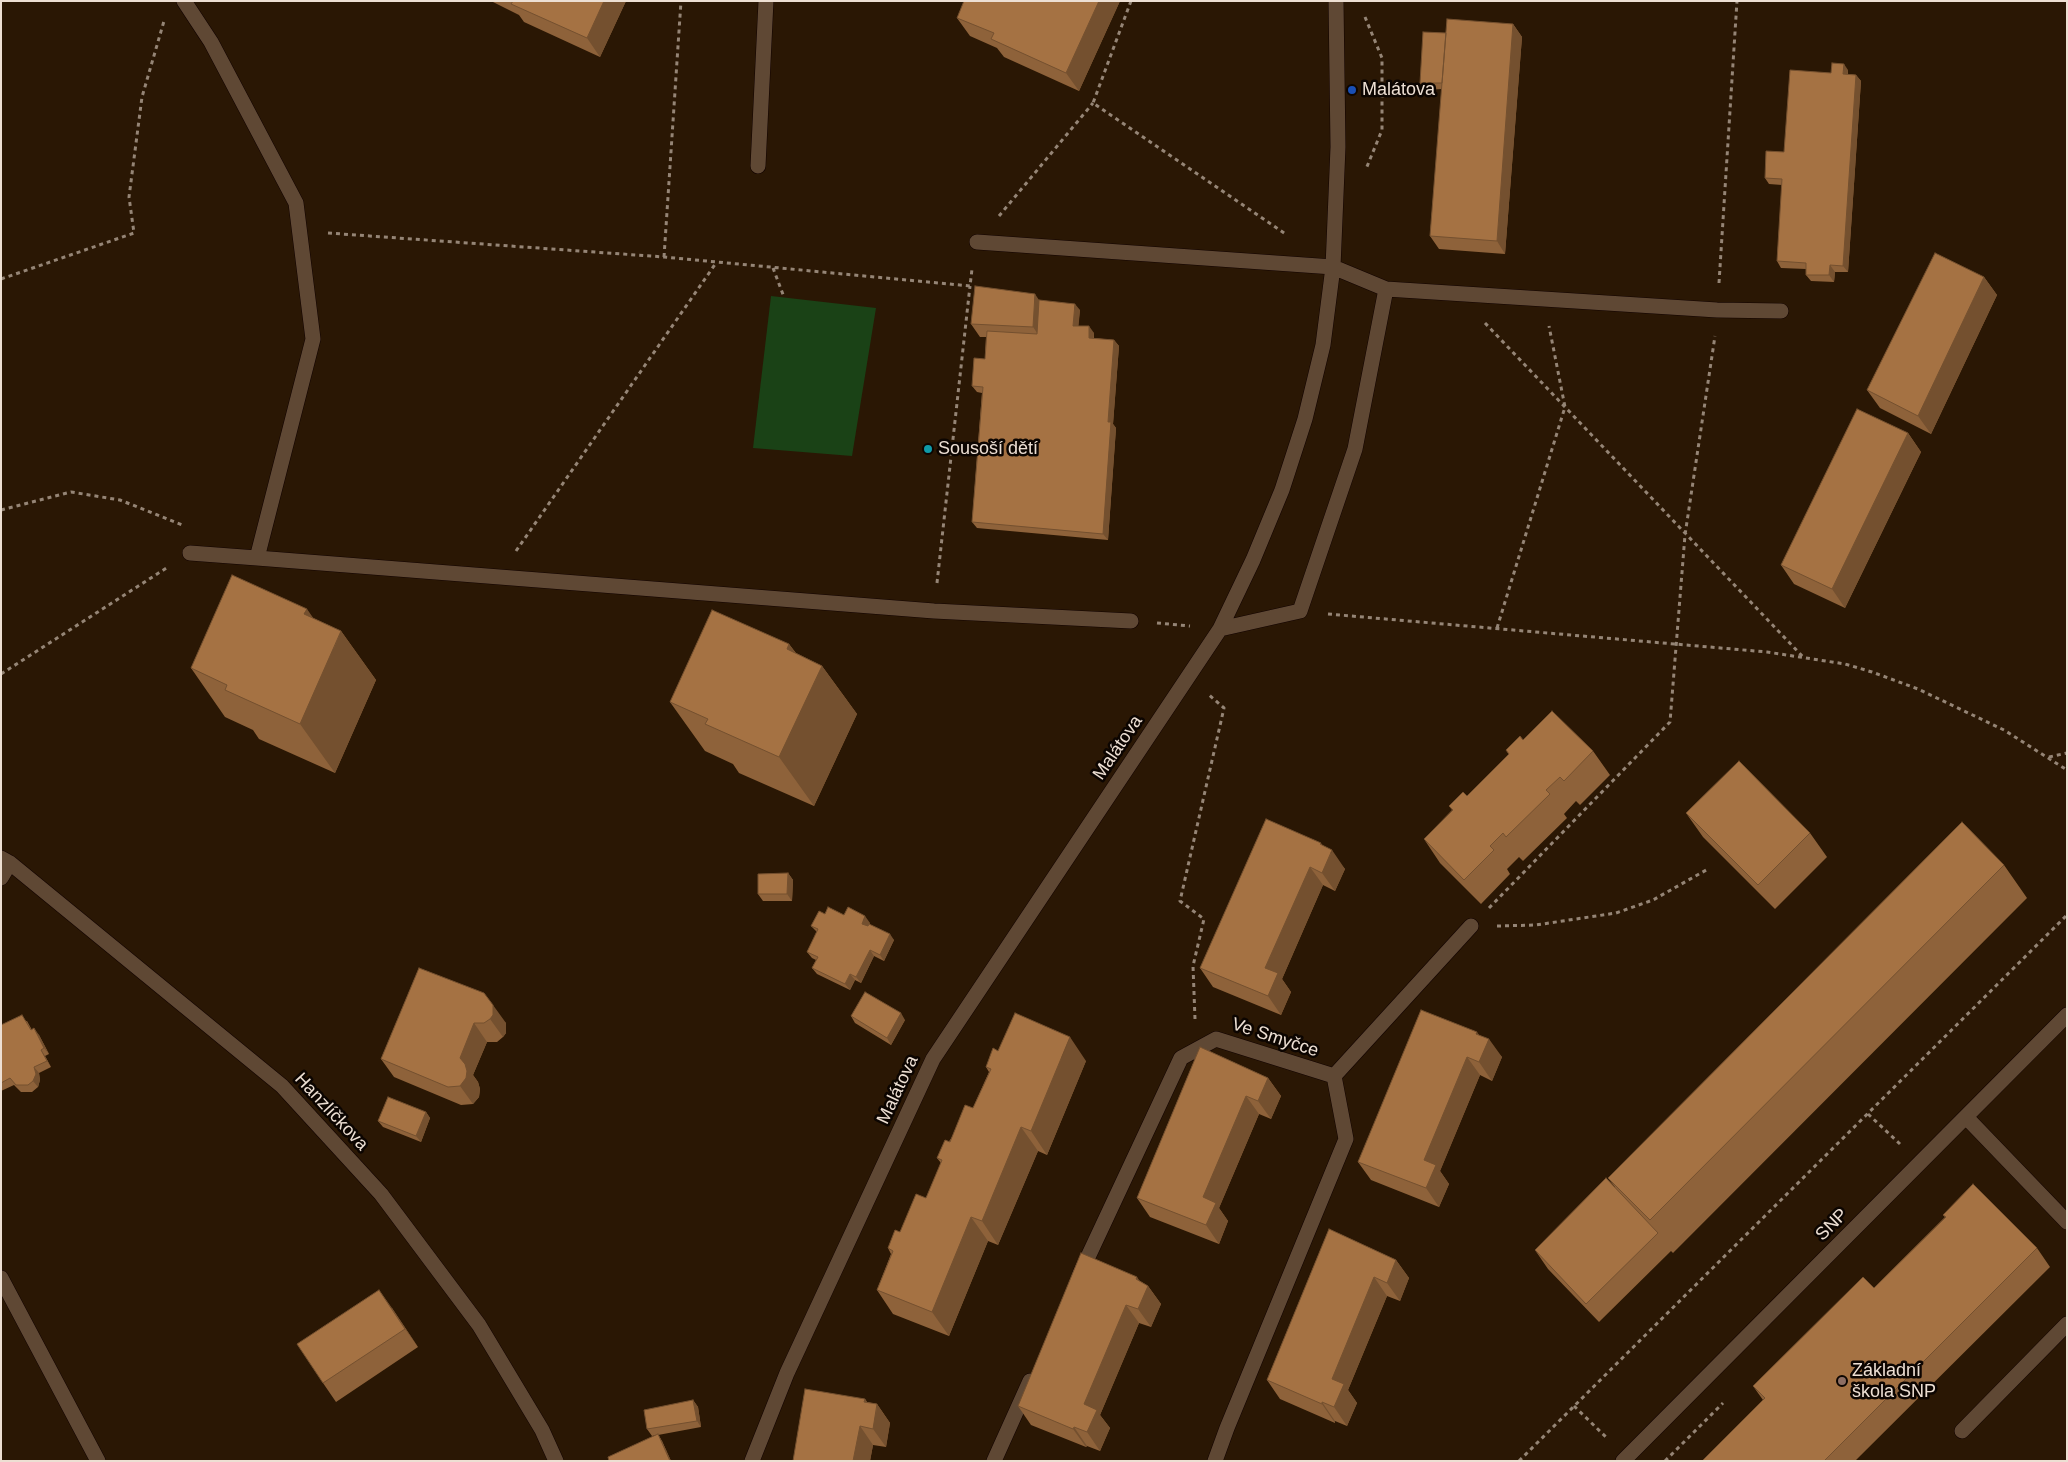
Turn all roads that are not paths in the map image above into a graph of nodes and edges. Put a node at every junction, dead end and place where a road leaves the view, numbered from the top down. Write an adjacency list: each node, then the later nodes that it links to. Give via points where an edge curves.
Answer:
1 (184, 1): 10 (street, via 211,42 296,203 300,231 313,338)
2 (766, 1): 4 (street)
3 (1336, 1): 6 (street, Malátova, via 1338,147)
4 (758, 166)
5 (977, 242): 6 (street)
6 (1333, 267): 7 (street); 12 (street, Malátova, via 1323,345 1305,419 1282,490 1254,560)
7 (1386, 289): 8 (street, via 1717,310); 12 (street, via 1355,449 1300,611)
8 (1781, 311)
9 (190, 553): 10 (street)
10 (256, 558): 11 (street, via 934,610)
11 (1131, 621)
12 (1220, 629): 28 (street, Malátova, via 932,1059 786,1373)
13 (6, 860): 14 (street); 27 (street, Hanzlíčkova, via 282,1086 381,1194 479,1325 542,1430)
14 (1, 878)
15 (1471, 926): 17 (street)
16 (2067, 1015): 18 (street, SNP)
17 (1334, 1076): 21 (street, Ve Smyčce, via 1216,1039 1181,1058); 30 (street, Ve Smyčce, via 1346,1139)
18 (1966, 1117): 19 (street); 25 (street, SNP)
19 (2067, 1222)
20 (1, 1278): 26 (street)
21 (1073, 1288)
22 (2067, 1324): 24 (street)
23 (1036, 1368): 29 (street)
24 (1962, 1432)
25 (1625, 1459)
26 (98, 1461)
27 (556, 1461)
28 (752, 1461)
29 (994, 1461)
30 (1215, 1461)

